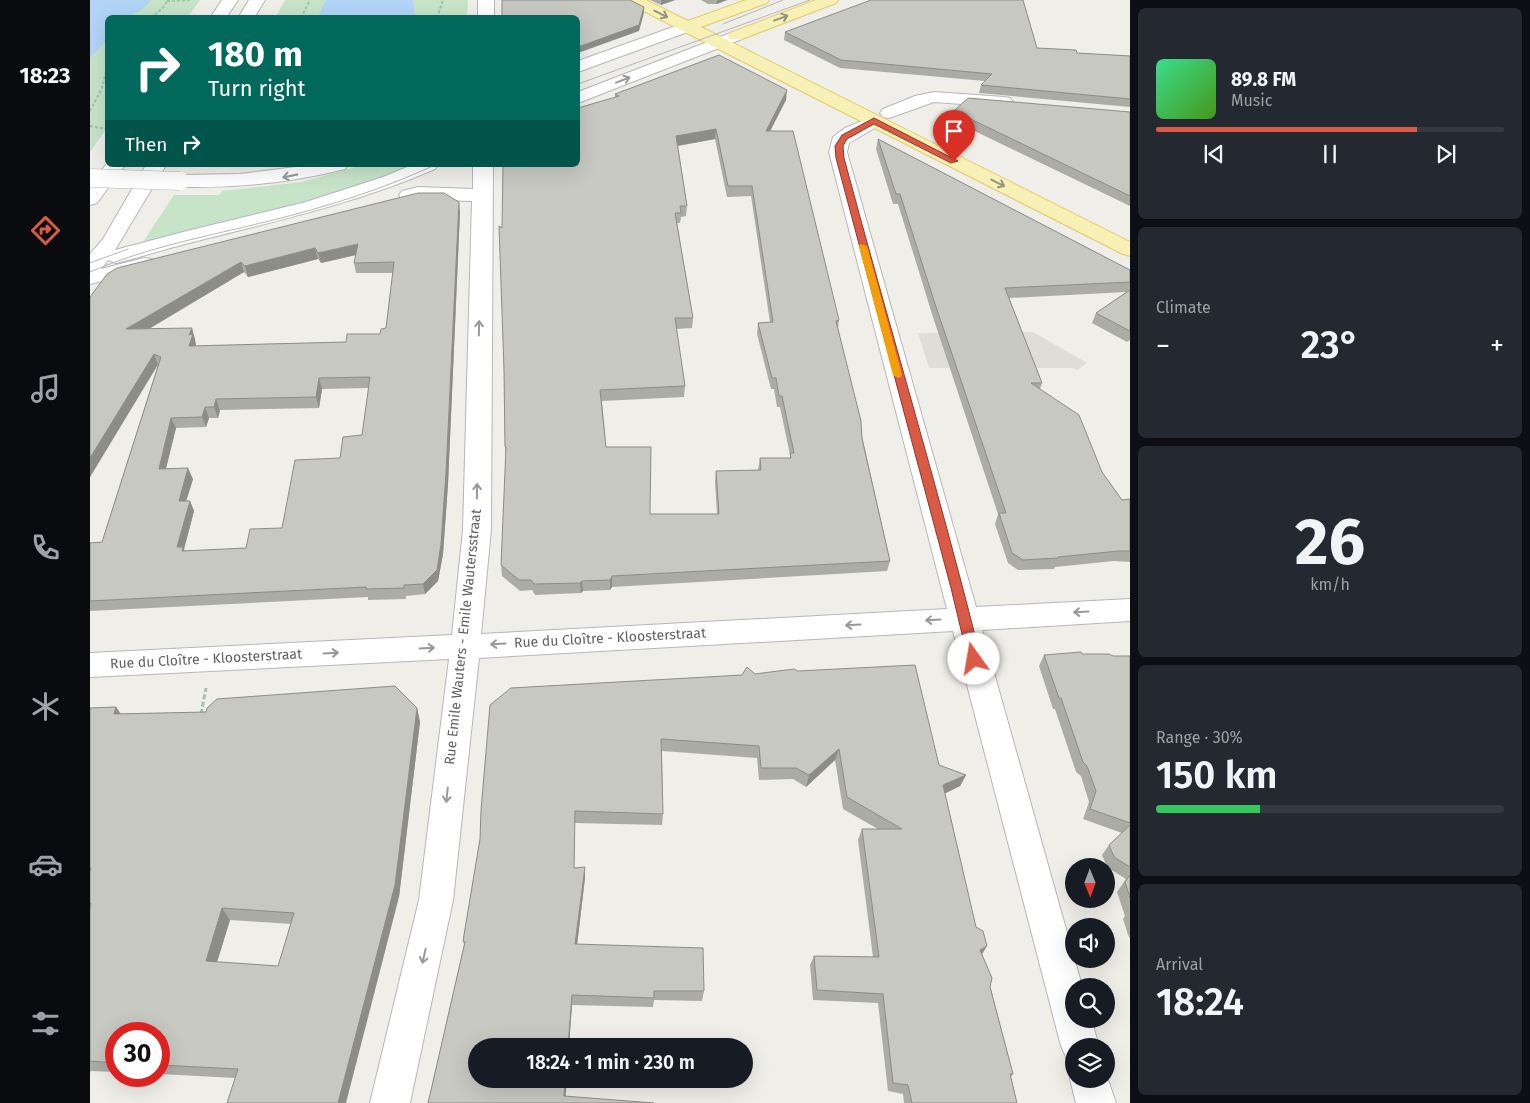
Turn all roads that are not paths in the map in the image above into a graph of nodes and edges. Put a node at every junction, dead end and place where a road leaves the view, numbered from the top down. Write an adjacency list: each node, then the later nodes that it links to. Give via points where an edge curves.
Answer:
1 (230, 0): 8 (street)
2 (257, 0): 9 (street)
3 (486, 0): 10 (street)
4 (634, 0): 12 (main road, one-way to 12)
5 (666, 0): 11 (main road)
6 (761, 0): 11 (main road)
7 (830, 0): 13 (main road, one-way to 7)
8 (220, 15)
9 (248, 15)
10 (486, 15)
11 (706, 20): 12 (main road); 13 (main road)
12 (687, 28): 13 (main road); 14 (street)
13 (728, 40): 15 (street, one-way to 13); 17 (main road)
14 (580, 66)
15 (580, 97)
16 (1025, 104): 17 (street, via 934,98 921,100)
17 (881, 117): 26 (main road); 27 (main road, one-way to 27); 30 (street, via 844,137 838,152)
18 (114, 167): 25 (street)
19 (155, 167): 28 (street, via 112,241)
20 (328, 167): 23 (street, one-way to 23, bridge, via 261,180 218,182)
21 (423, 167): 28 (street, via 345,197 144,249)
22 (483, 167): 24 (street, Rue Emile Wauters - Emile Wautersstraat)
23 (90, 178)
24 (482, 195): 28 (street, via 418,193); 31 (street, Rue Emile Wauters - Emile Wautersstraat, one-way to 24, via 476,530)
25 (90, 199)
26 (1130, 235)
27 (1130, 250)
28 (91, 269)
29 (1130, 610): 30 (street, Rue du Cloître - Kloosterstraat, one-way to 30)
30 (965, 618): 31 (street, Rue du Cloître - Kloosterstraat, one-way to 31); 33 (street)
31 (464, 646): 32 (street, Rue du Cloître - Kloosterstraat, one-way to 31); 35 (street, Rue Emile Wauters - Emile Wautersstraat, one-way to 35, via 436,900)
32 (90, 664)
33 (1078, 1038)
34 (1092, 1088): 36 (street)
35 (390, 1103)
36 (1096, 1103)

